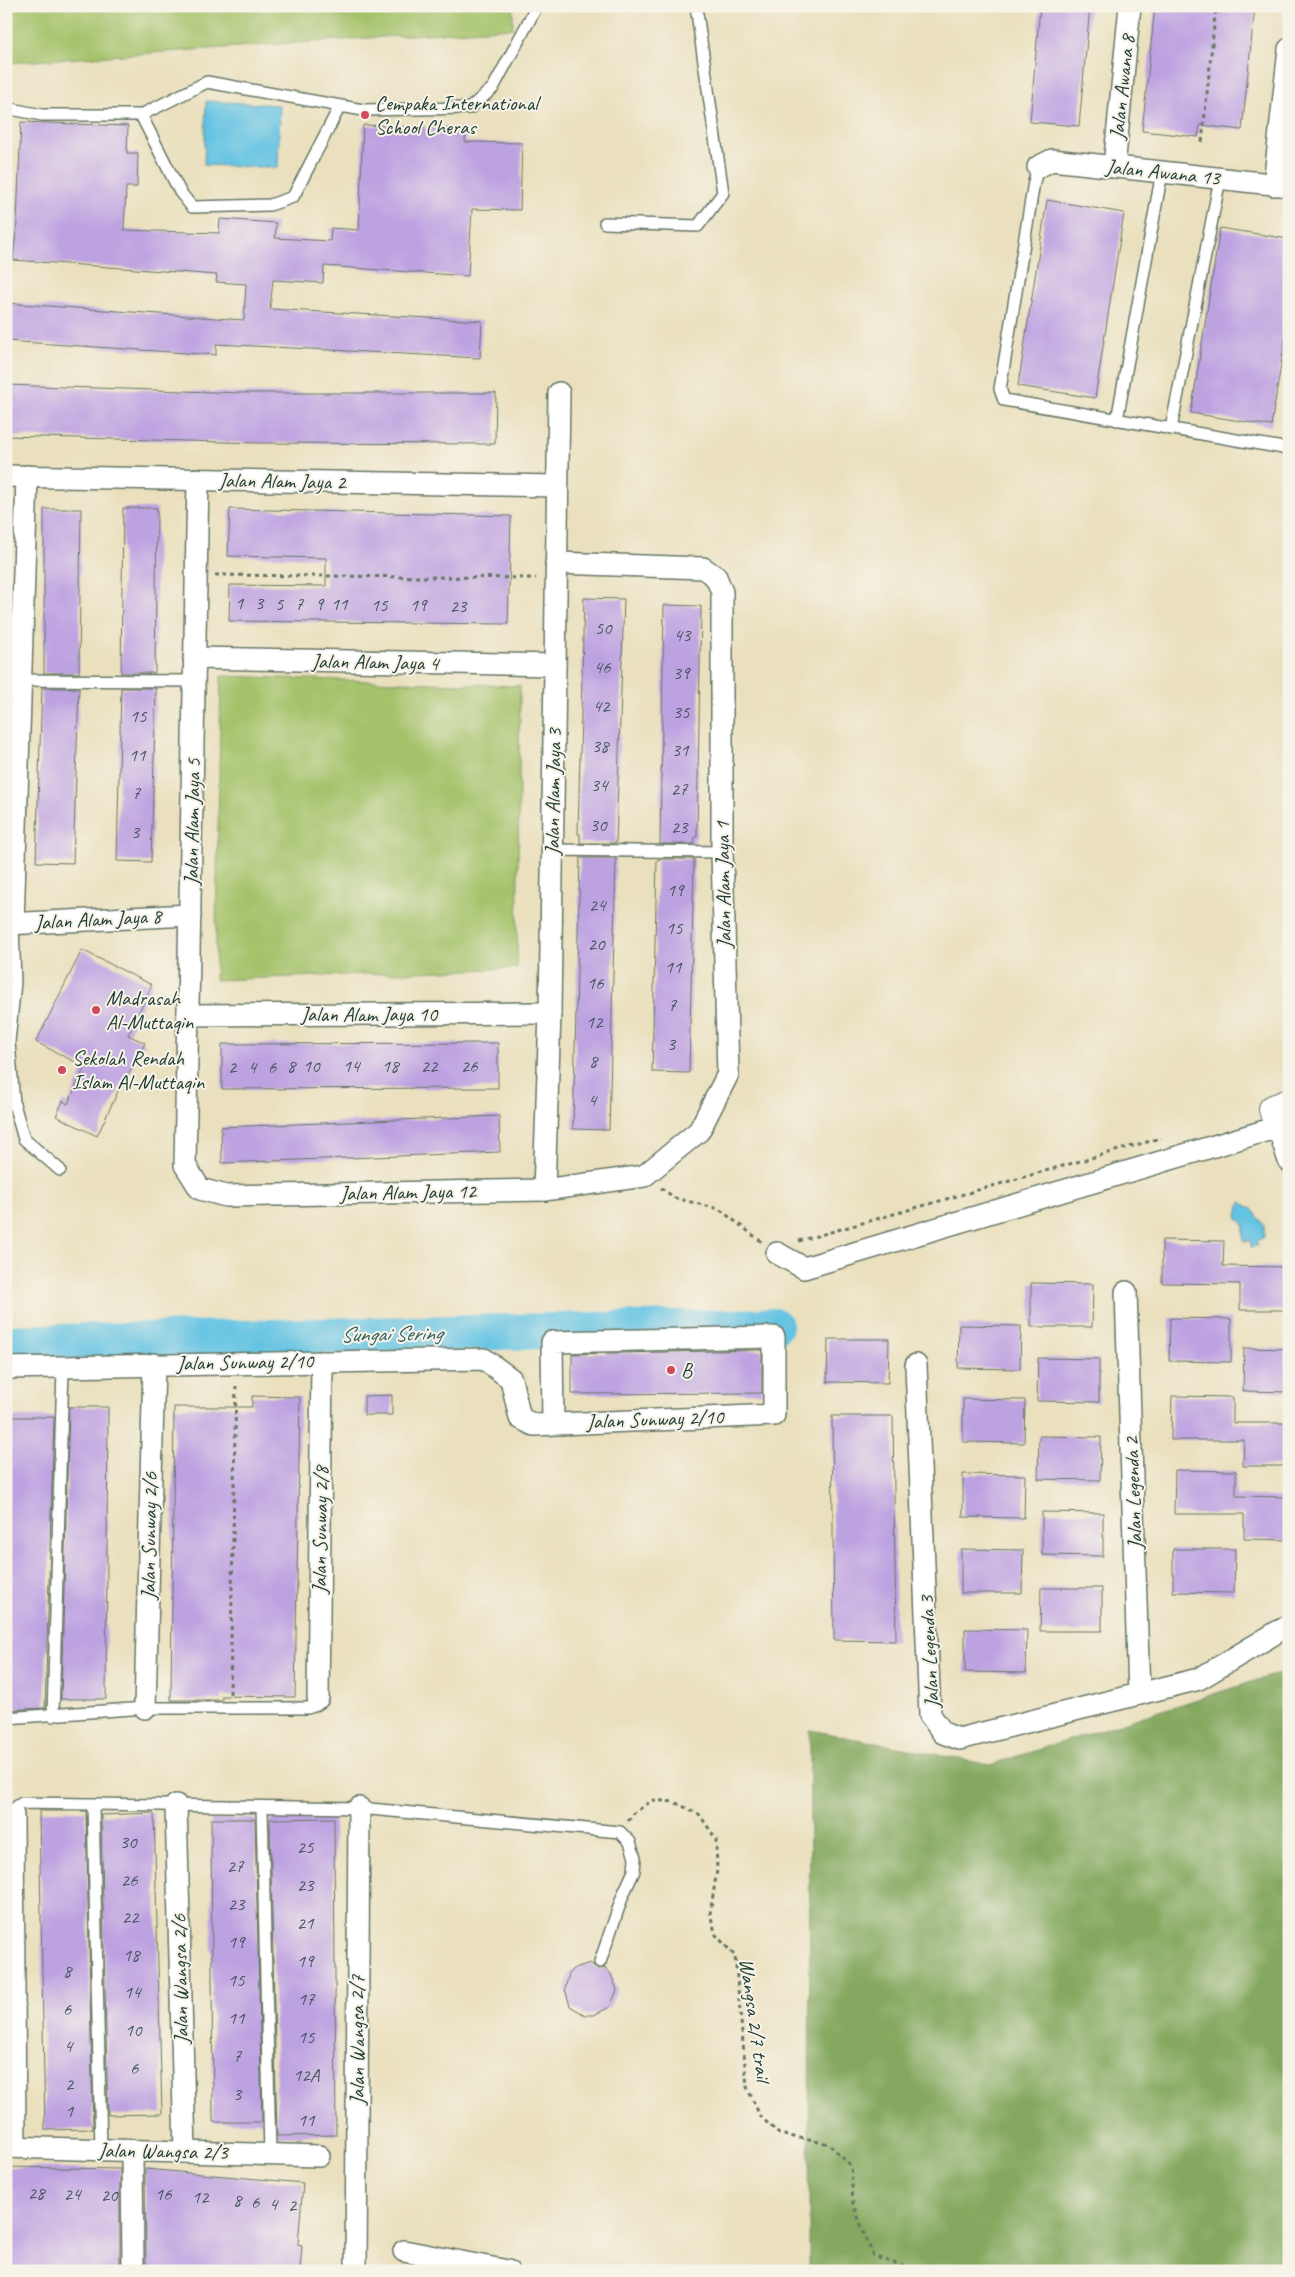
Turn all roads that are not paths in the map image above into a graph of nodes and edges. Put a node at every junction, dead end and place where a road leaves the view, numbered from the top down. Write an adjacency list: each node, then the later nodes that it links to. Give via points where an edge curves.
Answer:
1 (537, 6): 6 (lane, via 493,88 470,108 363,110)
2 (696, 6): 14 (lane, via 723,193 698,226)
3 (1130, 6): 10 (street, Jalan Awana 8)
4 (1289, 49): 5 (street)
5 (1286, 102): 13 (street)
6 (340, 106): 8 (lane, via 207,82); 8 (lane, via 293,197 270,205 192,207 180,192)
7 (6, 109): 8 (lane, via 42,115)
8 (141, 115)
9 (1038, 167): 10 (street, Jalan Awana 13, via 1052,160); 16 (lane, via 1000,389 1004,400)
10 (1114, 167): 11 (street, Jalan Awana 13)
11 (1162, 172): 12 (street, Jalan Awana 13); 16 (lane)
12 (1220, 179): 13 (street, Jalan Awana 13); 17 (lane)
13 (1281, 186)
14 (605, 223)
15 (559, 393): 21 (street, Jalan Alam Jaya 3)
16 (1118, 420): 17 (lane)
17 (1171, 429): 18 (lane)
18 (1289, 449)
19 (16, 476): 20 (street, Jalan Alam Jaya 2); 25 (street)
20 (198, 479): 21 (street, Jalan Alam Jaya 2); 23 (street, Jalan Alam Jaya 5)
21 (557, 486): 22 (street, Jalan Alam Jaya 3)
22 (556, 571): 24 (street, Jalan Alam Jaya 3); 28 (street, Jalan Alam Jaya 1, via 703,568 716,577 722,592)
23 (194, 658): 24 (street, Jalan Alam Jaya 4); 26 (street, Jalan Alam Jaya 5)
24 (555, 666): 27 (street, Jalan Alam Jaya 3)
25 (13, 680): 26 (lane); 30 (street)
26 (194, 681): 29 (street, Jalan Alam Jaya 5)
27 (552, 850): 28 (lane); 31 (street, Jalan Alam Jaya 3)
28 (722, 852): 37 (street, Jalan Alam Jaya 1, via 728,1074 699,1131)
29 (190, 914): 30 (street, Jalan Alam Jaya 8); 32 (street, Jalan Alam Jaya 5)
30 (10, 924): 36 (lane, via 15,982 10,1042 14,1104 24,1139)
31 (550, 1014): 32 (street, Jalan Alam Jaya 10); 38 (street, Jalan Alam Jaya 3)
32 (188, 1015): 35 (street, Jalan Alam Jaya 5)
33 (1282, 1116): 34 (street); 39 (street, via 823,1263 804,1268)
34 (1289, 1161)
35 (185, 1165): 38 (street, Jalan Alam Jaya 12, via 200,1189 226,1196)
36 (60, 1170)
37 (644, 1176): 38 (street, Jalan Alam Jaya 12)
38 (544, 1190)
39 (776, 1253)
40 (1126, 1292): 48 (street, Jalan Legenda 2)
41 (322, 1362): 42 (street, Jalan Sunway 2/10); 46 (street, Jalan Sunway 2/10, via 484,1359 511,1380 520,1418 534,1425); 49 (street, Jalan Sunway 2/8)
42 (154, 1364): 45 (street, Jalan Sunway 2/10); 50 (street, Jalan Sunway 2/6)
43 (916, 1365): 48 (street, Jalan Legenda 3, via 930,1715 943,1733 959,1739)
44 (6, 1368): 45 (street, Jalan Sunway 2/10)
45 (63, 1368): 51 (lane)
46 (554, 1423): 46 (street, Jalan Sunway 2/10, via 774,1415 774,1337 552,1342)
47 (1289, 1625): 48 (street, Jalan Legenda 3, via 1199,1679)
48 (1139, 1694)
49 (318, 1698): 50 (lane, via 316,1705 308,1708)
50 (145, 1708): 51 (lane)
51 (53, 1716): 52 (lane)
52 (6, 1718)
53 (94, 1804): 54 (lane); 57 (lane, via 22,1803); 61 (lane)
54 (176, 1805): 55 (lane); 63 (street, Jalan Wangsa 2/6)
55 (262, 1807): 56 (lane); 64 (lane)
56 (359, 1808): 58 (lane, via 620,1832 630,1842 635,1858 634,1871); 68 (street, Jalan Wangsa 2/7)
57 (12, 1815): 59 (street)
58 (600, 1962)
59 (10, 1979): 60 (street)
60 (11, 2147): 61 (street, Jalan Wangsa 2/3)
61 (101, 2150): 62 (street, Jalan Wangsa 2/3)
62 (132, 2151): 63 (street, Jalan Wangsa 2/3); 67 (street)
63 (185, 2152): 64 (street, Jalan Wangsa 2/3)
64 (270, 2154): 65 (street, Jalan Wangsa 2/3)
65 (319, 2156)
66 (404, 2252): 69 (street)
67 (133, 2271)
68 (356, 2271)
69 (508, 2271)

